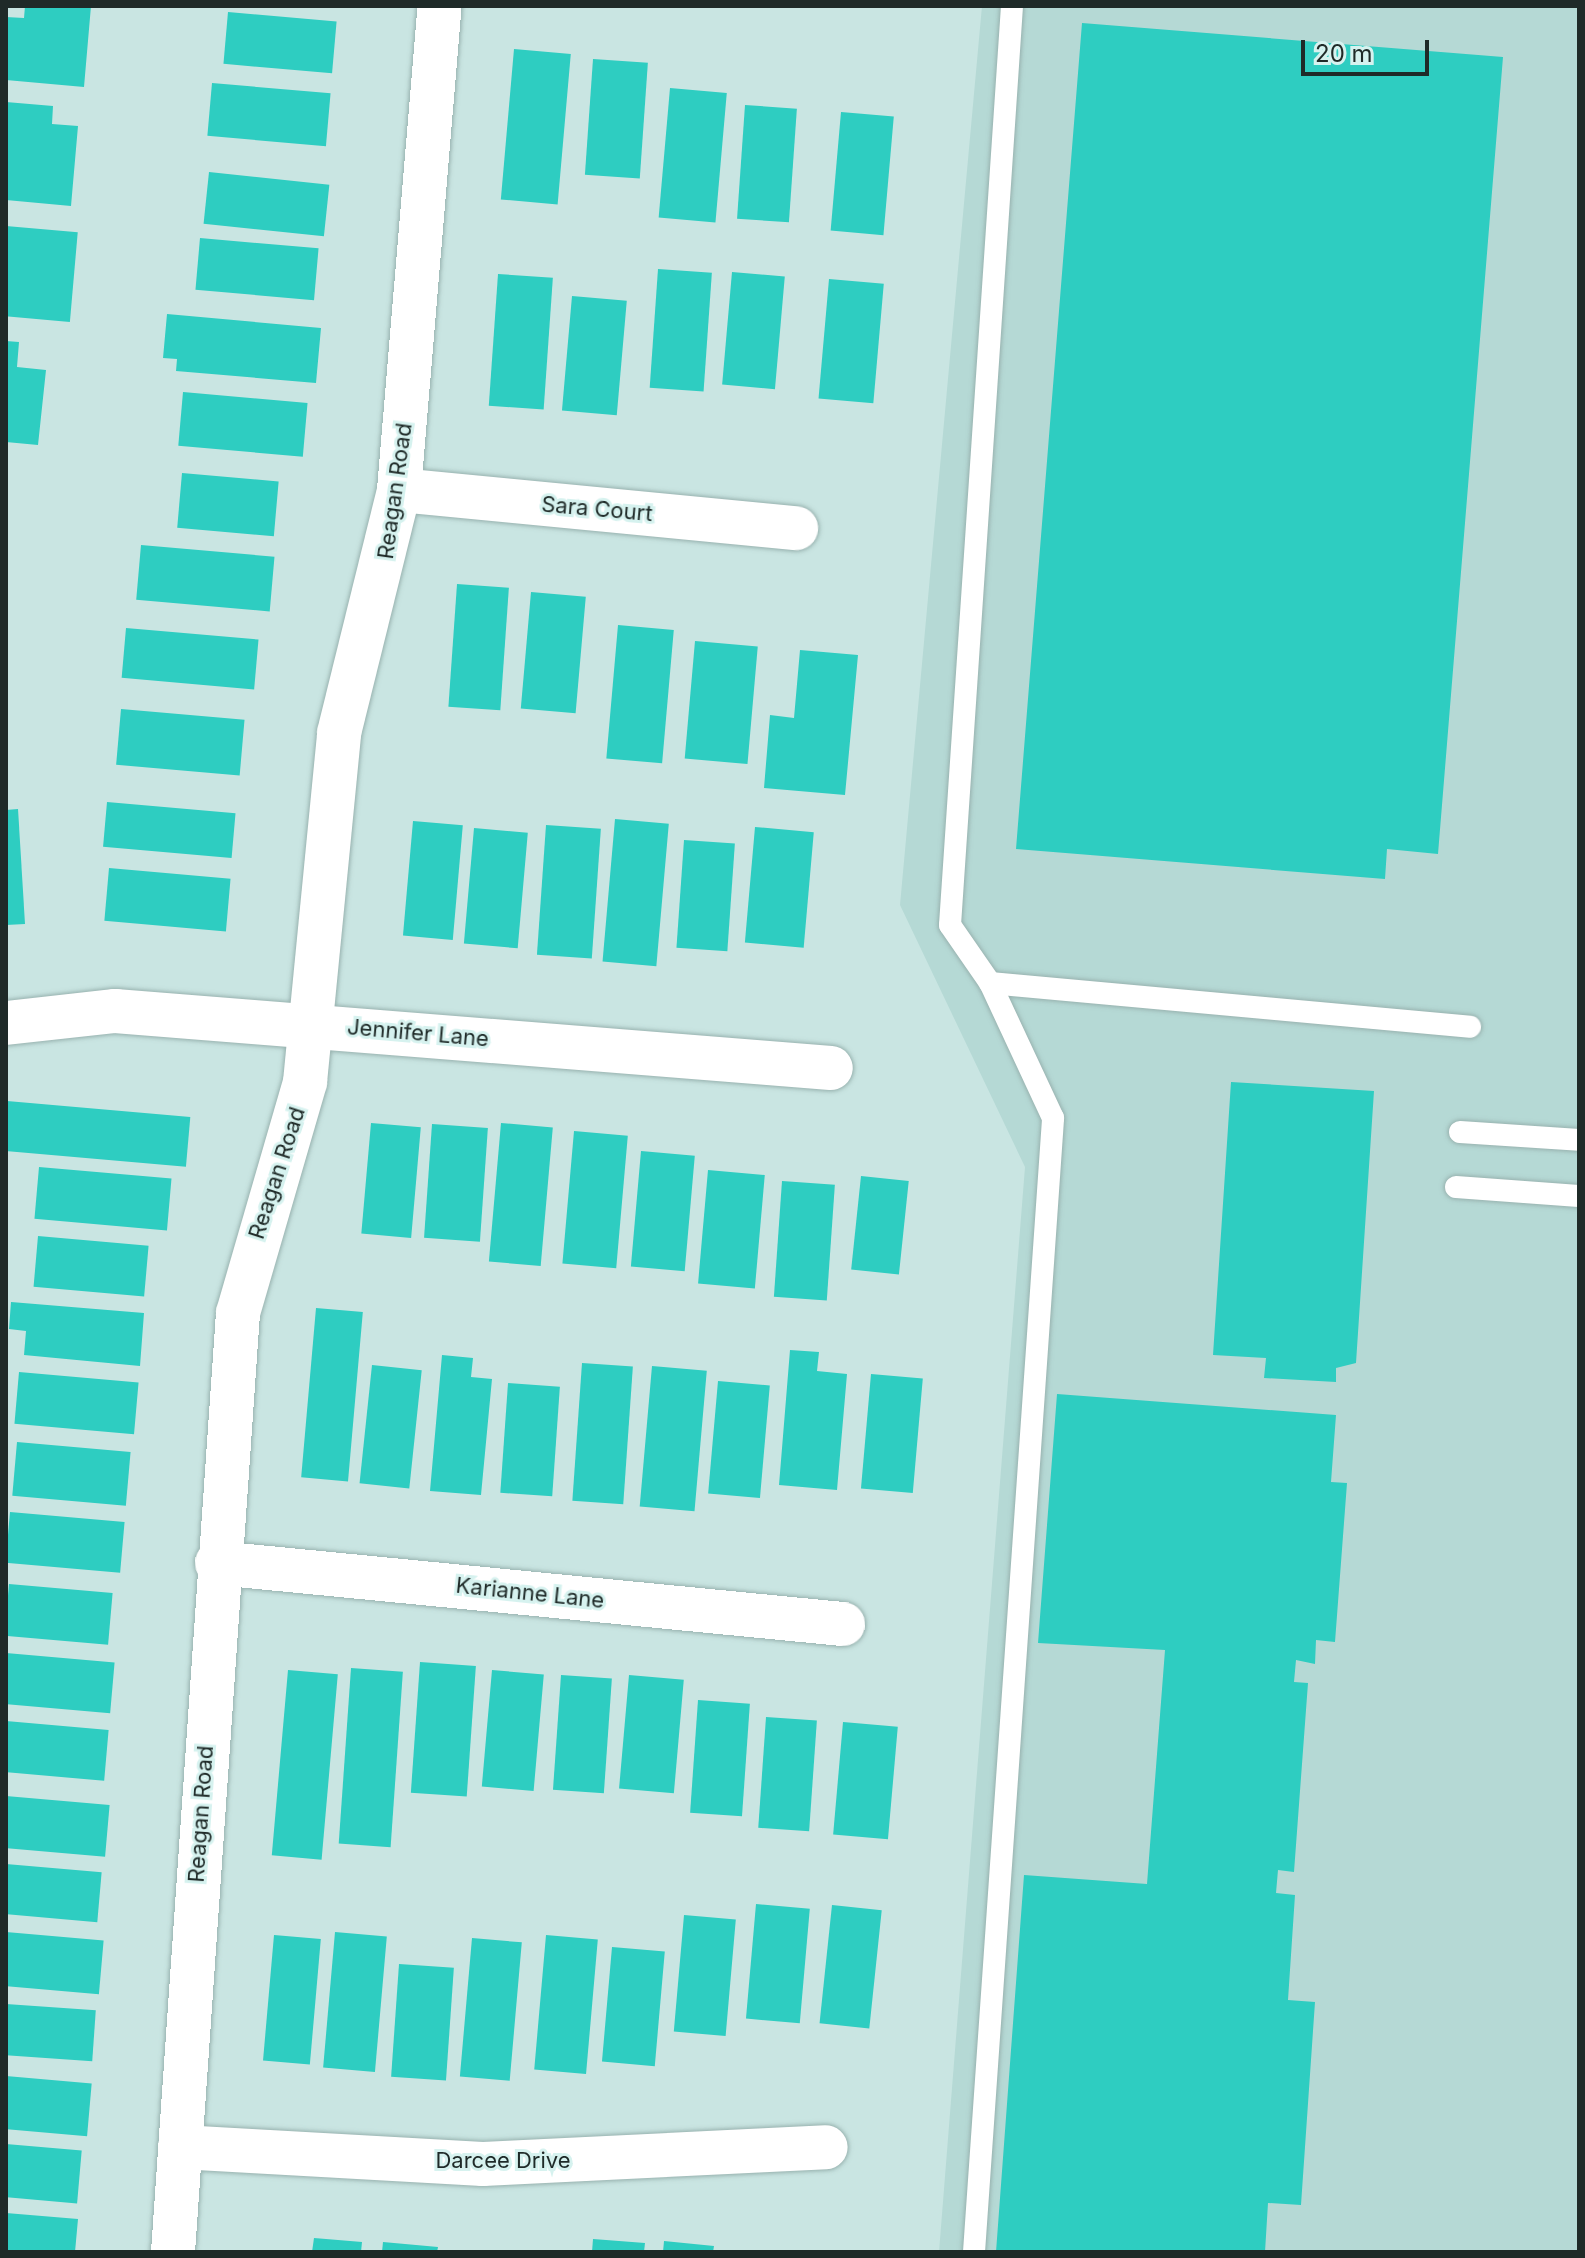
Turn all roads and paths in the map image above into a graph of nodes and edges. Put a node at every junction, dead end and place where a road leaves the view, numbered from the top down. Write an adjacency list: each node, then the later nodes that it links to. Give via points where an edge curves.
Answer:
1 (440, 6): 3 (street, Reagan Road)
2 (1012, 6): 5 (lane, via 950,925)
3 (399, 490): 4 (street, Sara Court); 7 (street, Reagan Road, via 339,733)
4 (796, 528)
5 (990, 983): 8 (lane); 19 (lane, via 1053,1118)
6 (6, 1023): 7 (street, Jennifer Lane, via 115,1011)
7 (311, 1025): 9 (street, Jennifer Lane); 14 (street, Reagan Road, via 292,1140 257,1235 238,1313)
8 (1470, 1027)
9 (831, 1068)
10 (1460, 1132): 11 (lane)
11 (1579, 1140)
12 (1456, 1187): 13 (lane)
13 (1579, 1196)
14 (217, 1563): 15 (street, Karianne Lane); 16 (street, Reagan Road)
15 (843, 1624)
16 (180, 2147): 17 (street, Darcee Drive, via 483,2164); 18 (street, Reagan Road)
17 (826, 2147)
18 (173, 2252)
19 (974, 2252)

